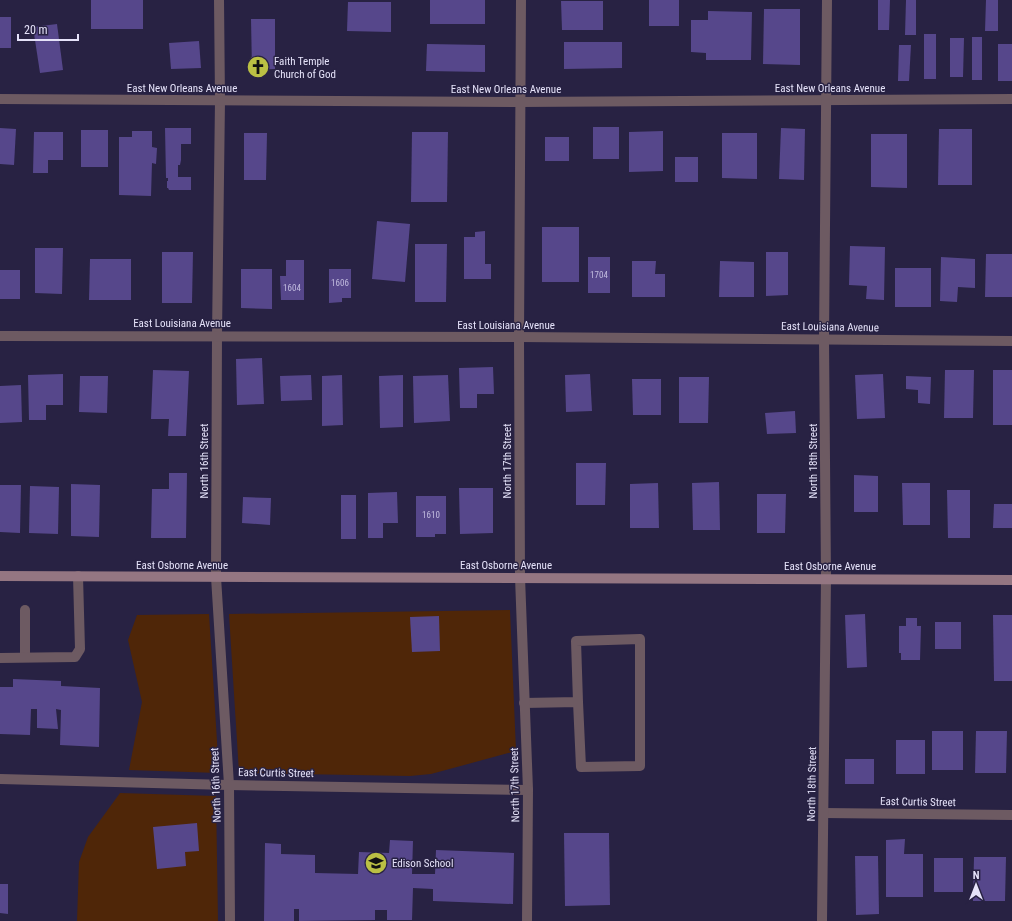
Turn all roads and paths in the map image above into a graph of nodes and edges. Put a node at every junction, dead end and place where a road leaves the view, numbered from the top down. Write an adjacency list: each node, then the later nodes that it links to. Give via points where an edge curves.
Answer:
1 (219, 0): 6 (street, North 16th Street)
2 (521, 0): 8 (street, North 17th Street)
3 (826, 0): 7 (street, North 18th Street)
4 (0, 99): 6 (street, East New Orleans Avenue)
5 (1012, 99): 7 (street, East New Orleans Avenue)
6 (220, 100): 8 (street, East New Orleans Avenue); 9 (street, North 16th Street)
7 (826, 100): 8 (street, East New Orleans Avenue); 12 (street, North 18th Street)
8 (521, 102): 11 (street, North 17th Street)
9 (217, 335): 10 (street, East Louisiana Avenue); 11 (street, East Louisiana Avenue); 16 (street, North 16th Street)
10 (0, 336)
11 (519, 337): 12 (street, East Louisiana Avenue); 17 (street, North 17th Street)
12 (824, 339): 13 (street, East Louisiana Avenue); 18 (street, North 18th Street)
13 (1012, 341)
14 (0, 576): 15 (street, East Osborne Avenue)
15 (78, 576): 16 (street, East Osborne Avenue); 21 (street, via 80,650 75,657)
16 (216, 577): 17 (street, East Osborne Avenue); 26 (street, North 16th Street)
17 (520, 577): 18 (street, East Osborne Avenue); 24 (street, North 17th Street)
18 (826, 578): 19 (street, East Osborne Avenue); 28 (street, North 18th Street)
19 (1012, 580)
20 (24, 610): 21 (street)
21 (25, 657): 22 (street)
22 (0, 658)
23 (578, 702): 23 (street, via 576,640 640,639 640,766 581,767); 24 (street)
24 (524, 703): 27 (street, North 17th Street)
25 (0, 779): 26 (street, East Curtis Street)
26 (229, 785): 27 (street, East Curtis Street); 30 (street, North 16th Street)
27 (528, 790): 31 (street, North 17th Street)
28 (824, 813): 29 (street, East Curtis Street); 32 (street, North 18th Street)
29 (1012, 816)
30 (230, 921)
31 (527, 921)
32 (822, 921)

